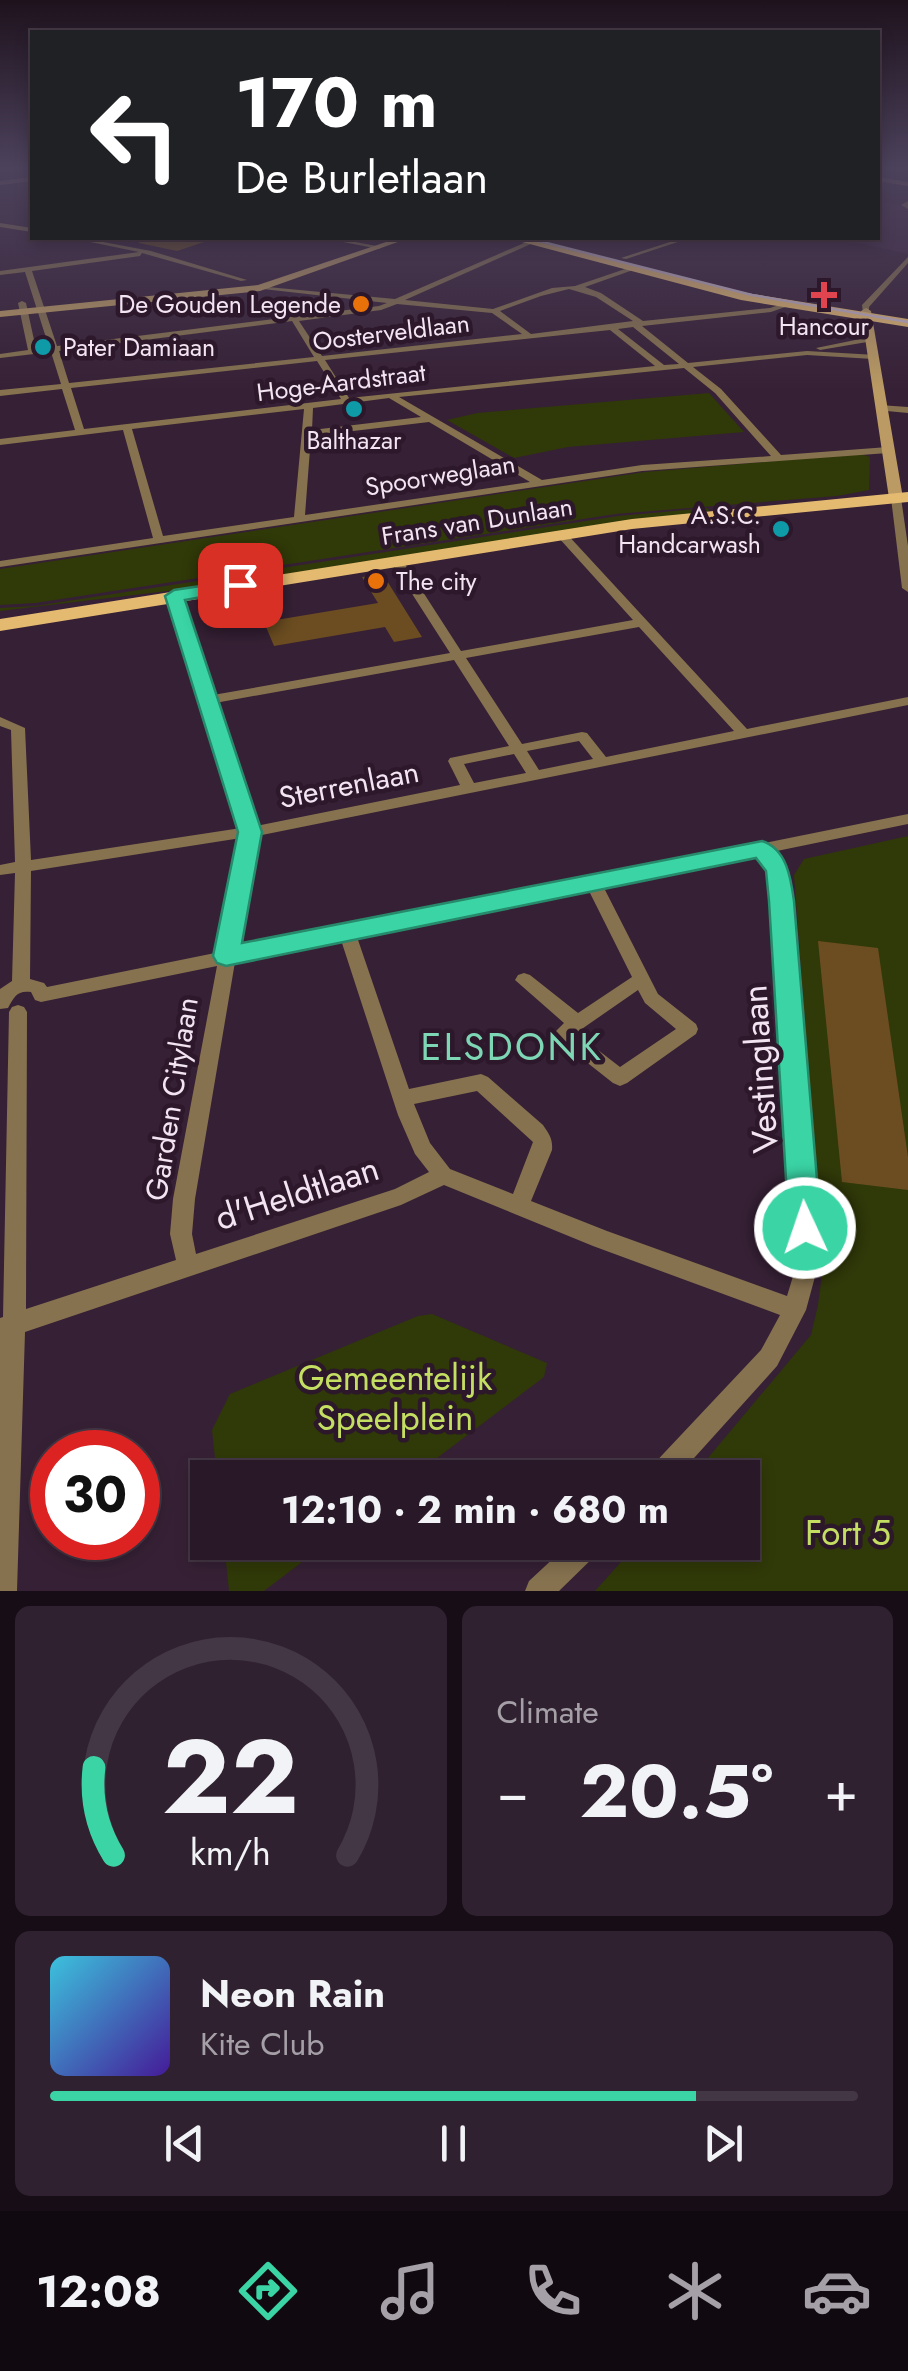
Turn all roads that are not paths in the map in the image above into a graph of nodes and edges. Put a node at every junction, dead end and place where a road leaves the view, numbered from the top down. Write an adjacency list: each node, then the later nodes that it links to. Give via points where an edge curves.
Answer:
1 (102, 243): 8 (street)
2 (357, 243): 15 (street)
3 (373, 243): 15 (street, via 310,272)
4 (528, 243): 19 (street)
5 (537, 243): 11 (main road)
6 (563, 243): 11 (main road)
7 (675, 243): 11 (street)
8 (149, 252): 12 (street); 16 (street)
9 (908, 260): 25 (street, via 865,306)
10 (0, 262): 12 (street)
11 (628, 263): 14 (main road); 17 (street); 25 (main road)
12 (28, 269): 13 (street); 22 (street)
13 (0, 272)
14 (646, 272): 18 (street); 20 (main road)
15 (262, 283): 16 (street); 19 (street)
16 (241, 285): 22 (street)
17 (578, 288): 18 (street); 26 (street, via 566,284)
18 (597, 292): 29 (street)
19 (398, 301): 26 (street); 27 (street)
20 (784, 304): 25 (main road); 29 (street, Oosterveldlaan)
21 (0, 305): 23 (street)
22 (42, 306): 23 (street); 35 (street)
23 (23, 308): 24 (street); 36 (street)
24 (0, 314)
25 (866, 314): 28 (main road); 33 (street)
26 (490, 315): 32 (street)
27 (295, 320): 35 (street); 40 (street)
28 (908, 320)
29 (636, 323): 30 (street, Oosterveldlaan); 41 (street)
30 (610, 326): 32 (street, Oosterveldlaan); 42 (street)
31 (488, 330): 34 (street)
32 (530, 336): 34 (street, Oosterveldlaan)
33 (870, 338): 37 (street); 39 (street)
34 (490, 340): 40 (street, Oosterveldlaan)
35 (56, 349): 36 (street); 43 (street)
36 (33, 352): 38 (street)
37 (807, 353): 39 (street); 41 (street, Hoge-Aardstraat)
38 (0, 356)
39 (873, 358): 48 (street)
40 (320, 361): 43 (street, Oosterveldlaan); 46 (street)
41 (687, 365): 42 (street, Hoge-Aardstraat); 56 (street)
42 (661, 367): 45 (street, Hoge-Aardstraat)
43 (68, 386): 44 (street, Oosterveldlaan); 52 (street)
44 (0, 393)
45 (391, 396): 46 (street, Hoge-Aardstraat); 50 (street)
46 (346, 402): 47 (street, Hoge-Aardstraat)
47 (309, 406): 51 (street, Hoge-Aardstraat); 53 (street)
48 (879, 408): 49 (street); 55 (street)
49 (908, 410)
50 (429, 419): 53 (street); 57 (street)
51 (127, 428): 52 (street, Hoge-Aardstraat); 61 (street)
52 (81, 433): 54 (street, Hoge-Aardstraat)
53 (305, 434): 59 (street)
54 (0, 442)
55 (888, 450): 56 (street, Spoorweglaan); 58 (street)
56 (777, 456): 57 (street, Spoorweglaan)
57 (540, 483): 59 (street, Spoorweglaan)
58 (902, 498): 60 (main road, Frans van Dunlaan); 64 (street)
59 (300, 520): 61 (street, Spoorweglaan)
60 (562, 535): 62 (main road, Frans van Dunlaan); 68 (street)
61 (159, 540): 63 (street, Spoorweglaan)
62 (397, 561): 65 (main road, Frans van Dunlaan); 70 (street)
63 (0, 564)
64 (908, 588)
65 (174, 596): 66 (main road, Frans van Dunlaan); 71 (street, Garden Citylaan)
66 (68, 612): 67 (main road, Frans van Dunlaan); 69 (main road, Frans van Dunlaan)
67 (0, 615)
68 (644, 622): 70 (street); 74 (street)
69 (0, 625)
70 (458, 655): 71 (street); 75 (street)
71 (207, 700): 80 (street, Garden Citylaan)
72 (908, 700): 74 (street, Sterrenlaan)
73 (0, 721): 82 (street, via 18,728)
74 (744, 734): 76 (street, Sterrenlaan)
75 (518, 748): 76 (street, Sterrenlaan, via 582,736); 77 (street); 78 (street, Sterrenlaan, via 455,761)
76 (603, 763): 77 (street, Sterrenlaan)
77 (536, 777): 78 (street, Sterrenlaan)
78 (470, 790): 80 (street, Sterrenlaan)
79 (908, 819): 81 (street)
80 (250, 832): 82 (street, Sterrenlaan); 86 (street, Garden Citylaan)
81 (762, 849): 84 (street); 97 (street, Vestinglaan, via 778,870 792,1004 805,1228 805,1273)
82 (23, 866): 83 (street, Sterrenlaan); 89 (street)
83 (0, 870)
84 (593, 883): 85 (street); 88 (street)
85 (348, 932): 86 (street); 93 (street)
86 (226, 956): 90 (street); 96 (street, Garden Citylaan, via 184,1199)
87 (524, 980): 92 (street)
88 (642, 980): 92 (street); 92 (street, via 651,998 688,1028 620,1078 563,1032)
89 (21, 985): 90 (street); 91 (street, via 7,992)
90 (41, 995): 91 (street, via 32,1008)
91 (6, 1006): 98 (street)
92 (576, 1022)
93 (404, 1098): 94 (street, via 422,1148); 95 (street, via 480,1082 536,1131 542,1150)
94 (443, 1175): 95 (street); 96 (street, d'Heldtlaan, via 402,1196)
95 (518, 1207): 97 (street)
96 (188, 1266): 98 (street, d'Heldtlaan)
97 (795, 1310): 99 (street, Vestinglaan, via 769,1358)
98 (7, 1327): 101 (street)
99 (675, 1460)
100 (572, 1560): 102 (street)
101 (3, 1591)
102 (539, 1591)

